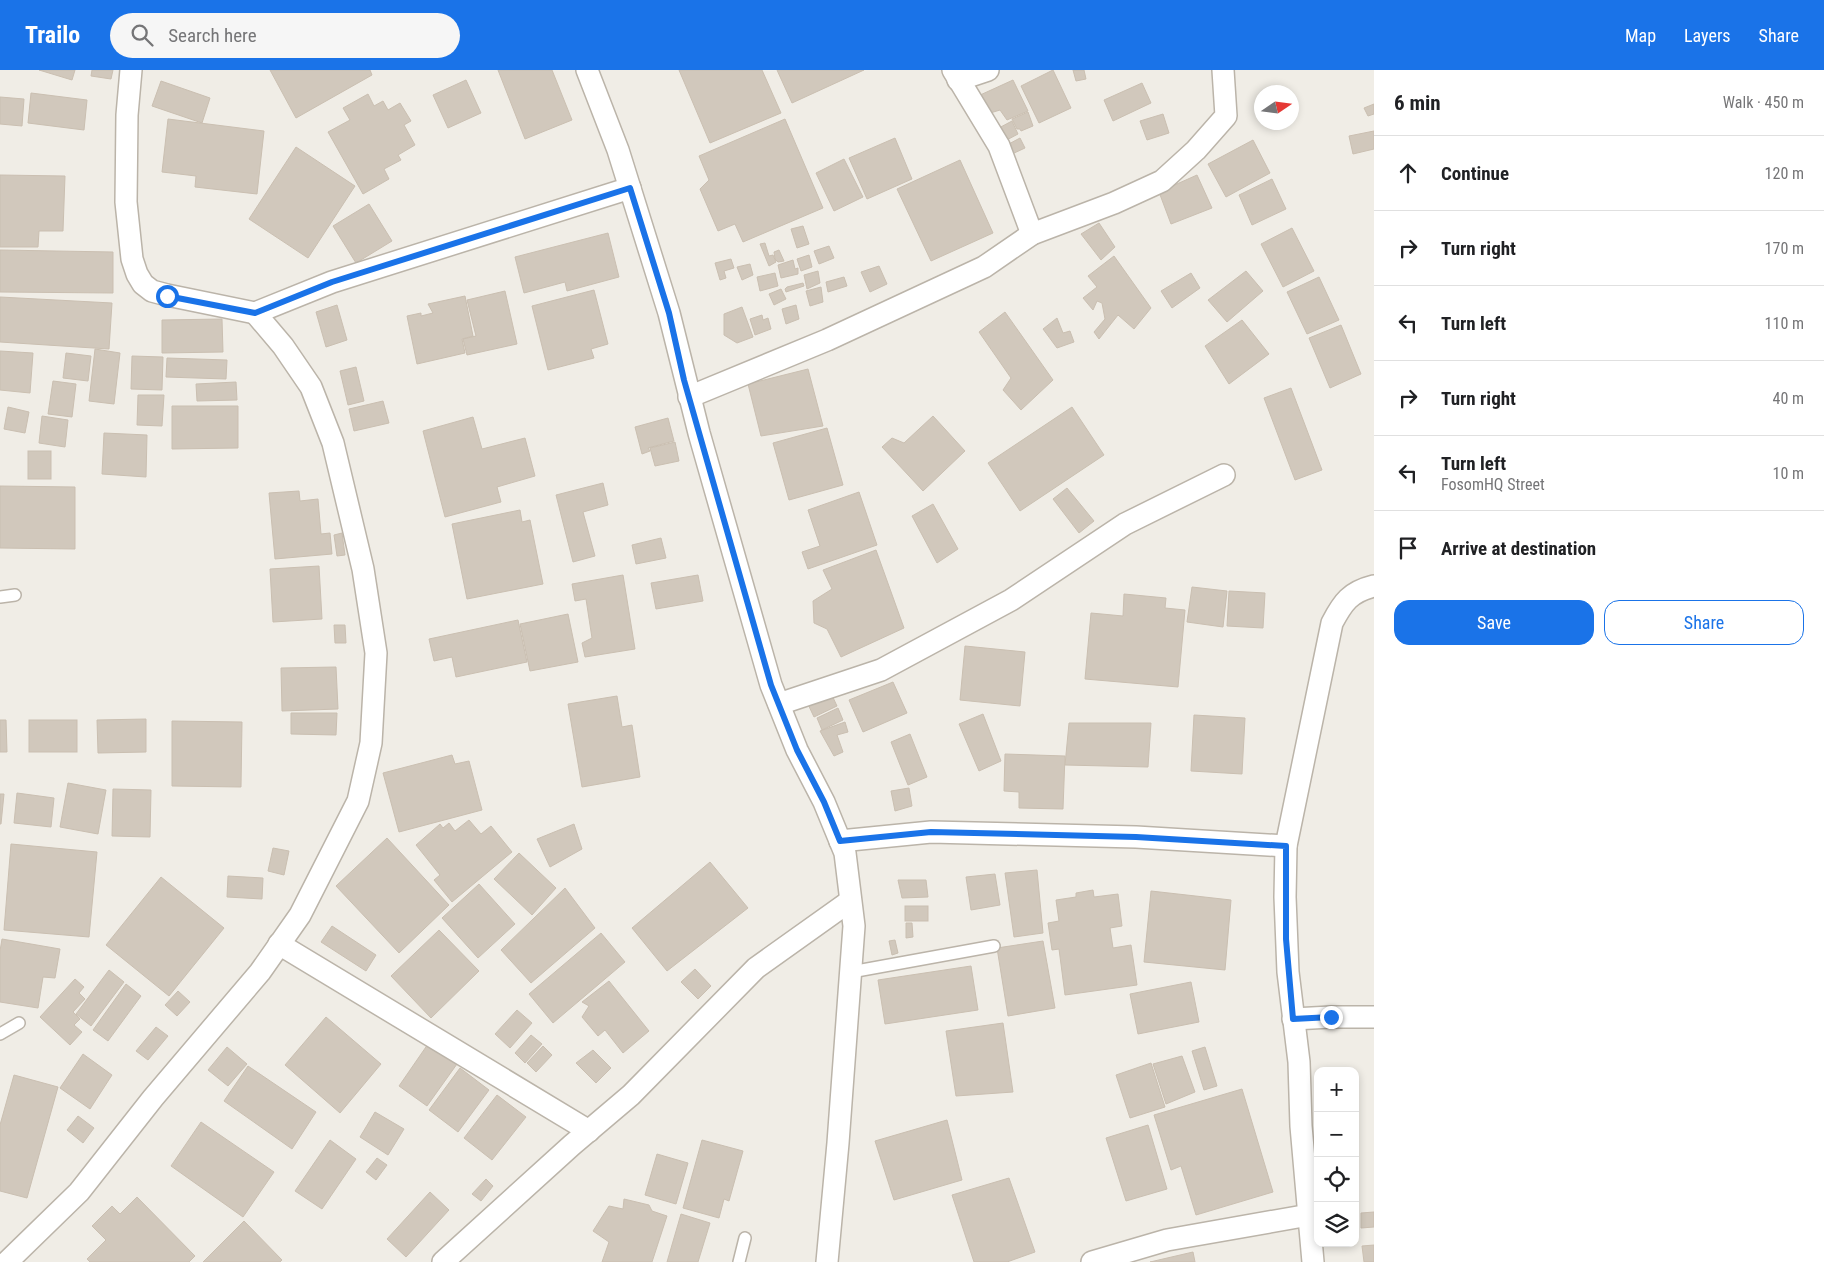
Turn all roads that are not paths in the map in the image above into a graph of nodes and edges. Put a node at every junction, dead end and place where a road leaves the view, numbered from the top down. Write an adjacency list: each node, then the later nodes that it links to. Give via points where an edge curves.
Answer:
1 (131, 70): 8 (street, via 126,202 136,274 152,291 167,296)
2 (587, 70): 6 (street)
3 (988, 70): 5 (street)
4 (1223, 70): 7 (street, via 1226,116 1162,181)
5 (956, 75): 7 (street, via 999,146)
6 (630, 188): 8 (street, via 332,282); 9 (street, via 669,313)
7 (1032, 234): 9 (street, via 984,267 827,340)
8 (255, 313): 18 (street, via 311,387 333,443 363,569 376,653 371,743 358,800 300,914)
9 (689, 397): 14 (street)
10 (1224, 475): 14 (street, via 1125,524 1011,600 881,670)
11 (1374, 586): 16 (street, via 1362,589 1342,603 1332,623)
12 (15, 595): 13 (lane)
13 (0, 597)
14 (779, 704): 15 (street)
15 (840, 841): 16 (street, via 931,832 1136,837); 17 (street, via 845,853)
16 (1286, 846): 22 (street, via 1286,930)
17 (850, 900): 20 (street, via 854,926); 25 (street, via 756,968 631,1095)
18 (279, 944): 25 (street); 28 (street, via 260,972 153,1098 79,1192)
19 (994, 946): 20 (lane)
20 (851, 972): 31 (street)
21 (1374, 1017): 22 (street)
22 (1293, 1019): 26 (street)
23 (18, 1023): 24 (lane)
24 (0, 1034)
25 (588, 1131): 29 (street)
26 (1309, 1214): 32 (street, via 1168,1240); 33 (street)
27 (745, 1238): 30 (lane)
28 (7, 1262)
29 (443, 1262)
30 (739, 1262)
31 (827, 1262)
32 (1092, 1262)
33 (1313, 1262)

